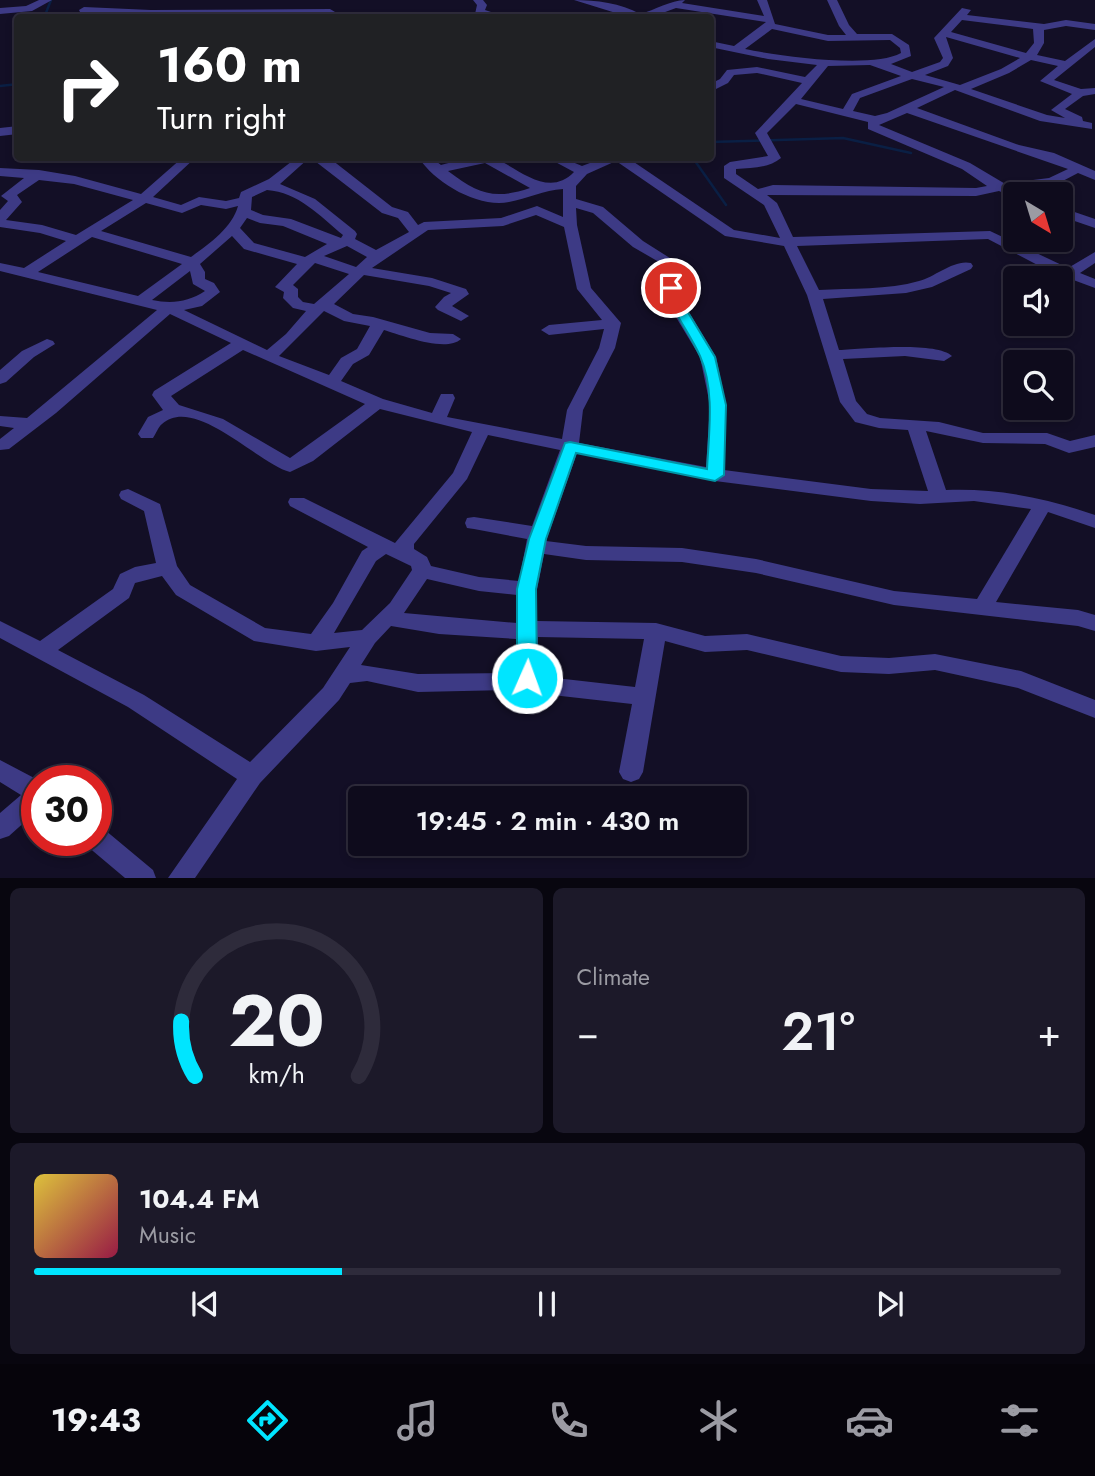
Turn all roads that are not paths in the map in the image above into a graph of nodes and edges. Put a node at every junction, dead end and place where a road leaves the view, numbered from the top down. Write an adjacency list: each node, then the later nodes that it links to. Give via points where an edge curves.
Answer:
1 (47, 0): 9 (street, via 28,9)
2 (96, 0): 12 (street)
3 (306, 0): 10 (street)
4 (478, 0): 14 (street, via 480,12)
5 (579, 0): 15 (street)
6 (762, 0): 17 (street)
7 (832, 0): 21 (street)
8 (678, 3): 16 (street); 17 (street)
9 (0, 12)
10 (298, 12): 11 (street); 13 (street)
11 (330, 12)
12 (80, 14)
13 (247, 14)
14 (488, 14)
15 (634, 14)
16 (654, 14)
17 (771, 23): 21 (street, via 828,38); 24 (street)
18 (1094, 24): 19 (street, via 1066,23)
19 (1039, 31): 20 (street, via 959,16); 25 (street, via 1040,41)
20 (944, 33): 25 (street); 29 (street, via 939,38 948,58 944,64)
21 (854, 37): 26 (street, via 892,37 906,51 903,58)
22 (1095, 42): 28 (street)
23 (714, 45): 24 (street)
24 (736, 50): 27 (street)
25 (1030, 57): 28 (street); 32 (street)
26 (877, 62): 27 (street); 29 (street)
27 (824, 64): 30 (street)
28 (1065, 64): 34 (street, via 1046,81)
29 (912, 76): 32 (street); 37 (street, via 856,96)
30 (808, 81): 31 (street, via 746,69 731,72); 35 (street)
31 (714, 87)
32 (958, 87): 36 (street); 39 (street, via 1044,118)
33 (1095, 91): 34 (street)
34 (1080, 93): 39 (street, via 1057,110)
35 (793, 100): 37 (street); 61 (street, via 761,133 775,158 730,166 729,175)
36 (905, 108): 38 (street); 49 (street)
37 (847, 113): 38 (street)
38 (875, 120): 59 (street, via 873,126 893,137 966,166)
39 (1091, 128)
40 (186, 161): 62 (street)
41 (300, 161): 57 (street)
42 (324, 161): 71 (street, via 387,210 403,215)
43 (428, 161): 50 (street)
44 (476, 161): 50 (street)
45 (491, 161): 58 (street)
46 (560, 161): 51 (street)
47 (605, 161): 51 (street)
48 (624, 161): 73 (street, via 730,233)
49 (1079, 168): 54 (street); 55 (street)
50 (438, 170): 58 (street, via 490,199 509,199)
51 (582, 171): 56 (street)
52 (0, 172): 53 (street)
53 (39, 174): 62 (street); 66 (street, via 11,192 8,196 15,202)
54 (1095, 176)
55 (1045, 182)
56 (569, 185): 58 (street); 63 (street)
57 (263, 186): 64 (street, via 246,195); 74 (street, via 282,187 323,207 350,234)
58 (539, 187)
59 (1000, 187): 60 (street); 61 (street, via 976,192 774,189)
60 (1003, 188)
61 (758, 193): 73 (street, via 770,203)
62 (143, 199): 64 (street, via 182,209 199,201); 70 (street)
63 (572, 202): 68 (street); 115 (street, via 598,210 638,244 666,260 679,309 708,357 718,405)
64 (244, 206): 69 (street); 74 (street, via 260,219 286,222)
65 (1073, 216): 67 (street)
66 (0, 221): 72 (street)
67 (1095, 224)
68 (570, 225): 71 (street, via 537,210 503,222 424,226); 92 (street, via 584,289)
69 (232, 228): 77 (street, via 249,246); 78 (street)
70 (92, 233): 72 (street); 78 (street)
71 (418, 233): 75 (street)
72 (76, 240): 83 (street)
73 (788, 241): 80 (street, via 990,235); 87 (street)
74 (342, 243): 75 (street); 77 (street)
75 (376, 256): 82 (street)
76 (1095, 256): 84 (street)
77 (309, 260): 82 (street); 89 (street, via 282,286 291,289 291,298 298,305)
78 (191, 262): 88 (street); 90 (street, via 198,281 213,292 197,303)
79 (966, 266): 87 (street, via 906,289)
80 (1054, 266)
81 (0, 267): 83 (street)
82 (359, 271): 89 (street); 91 (street, via 432,282 461,292 443,307)
83 (27, 272): 88 (street)
84 (1073, 272)
85 (1073, 275): 86 (street)
86 (1095, 284)
87 (814, 295): 98 (street)
88 (141, 301): 90 (street)
89 (320, 307): 93 (street); 100 (street)
90 (168, 308): 96 (street); 108 (street)
91 (461, 316)
92 (613, 323): 94 (street); 114 (street, via 607,348 575,410)
93 (379, 324): 95 (street, via 429,338); 102 (street, via 363,352 347,361)
94 (548, 330)
95 (453, 339)
96 (243, 343): 100 (street); 105 (street, via 160,395)
97 (47, 344): 101 (street)
98 (835, 355): 99 (street, via 905,351); 109 (street, via 848,402 861,418)
99 (944, 356)
100 (268, 358): 102 (street)
101 (0, 379)
102 (332, 382): 104 (street)
103 (447, 398): 106 (street)
104 (377, 403): 105 (street, via 290,466 229,430); 106 (street)
105 (171, 409): 111 (street)
106 (437, 420): 110 (street)
107 (0, 421): 108 (street)
108 (29, 424): 113 (street)
109 (915, 426): 112 (street, via 984,438 1047,438 1069,447); 117 (street)
110 (482, 429): 114 (street); 123 (street, via 461,475)
111 (147, 434)
112 (1095, 441)
113 (3, 445)
114 (570, 447): 115 (street); 122 (street)
115 (715, 475): 117 (street, via 871,495)
116 (128, 495): 124 (street, via 153,508)
117 (939, 497): 119 (street, via 974,495)
118 (297, 502): 123 (street)
119 (1043, 504): 120 (street); 127 (street)
120 (1095, 522)
121 (474, 523): 122 (street)
122 (538, 540): 126 (street); 127 (street, via 586,552 682,555 756,566 894,598)
123 (394, 549): 125 (street, via 420,562); 134 (street, via 369,556)
124 (167, 568): 134 (street, via 183,590 261,635); 135 (street, via 127,579 121,593)
125 (422, 570): 126 (street, via 479,584); 128 (street)
126 (527, 589): 131 (street)
127 (982, 607): 129 (street)
128 (387, 618): 131 (street); 133 (street)
129 (1095, 623)
130 (0, 629): 135 (street)
131 (528, 631): 132 (street); 137 (street)
132 (656, 632): 138 (street); 139 (street, via 705,643 747,642 841,664 935,662 1021,680)
133 (368, 637): 134 (street); 136 (street)
134 (316, 643)
135 (43, 650): 142 (street, via 136,701)
136 (354, 669): 137 (street, via 418,683); 142 (street)
137 (524, 682): 138 (street)
138 (646, 697): 141 (street)
139 (1095, 709)
140 (0, 770): 143 (street)
141 (631, 772)
142 (252, 776): 148 (street)
143 (21, 784)
144 (21, 809): 145 (street)
145 (0, 828)
146 (112, 851): 147 (street)
147 (144, 877)
148 (180, 877)

